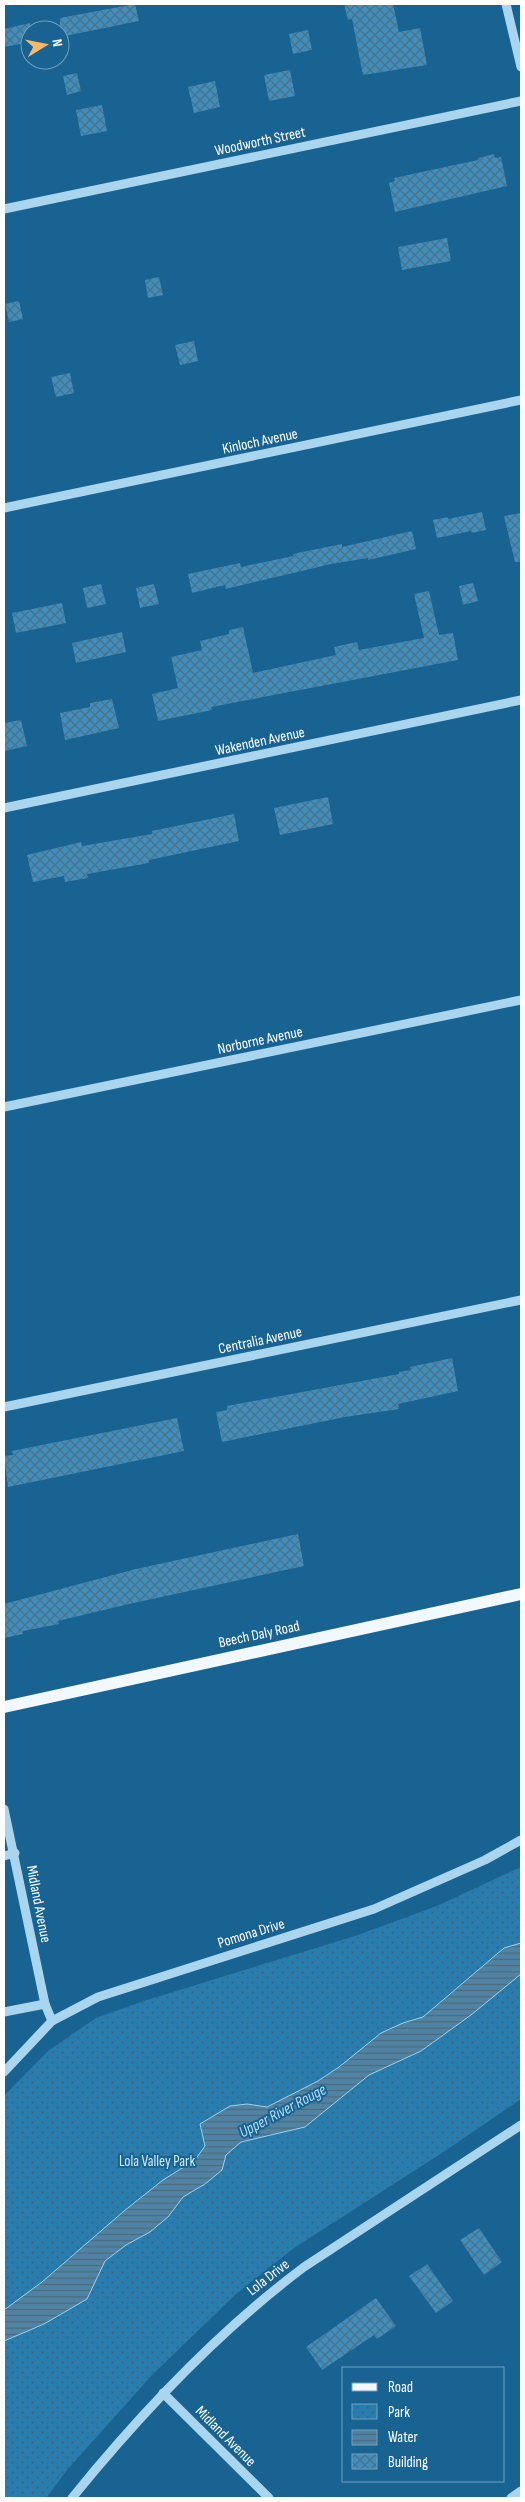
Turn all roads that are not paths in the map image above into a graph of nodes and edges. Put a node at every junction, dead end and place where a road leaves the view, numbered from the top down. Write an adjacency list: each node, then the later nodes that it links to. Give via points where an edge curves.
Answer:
1 (506, 4): 2 (street)
2 (521, 67)
3 (521, 101): 4 (street, Woodworth Street)
4 (4, 208)
5 (521, 400): 6 (street, Kinloch Avenue)
6 (4, 508)
7 (521, 700): 8 (street, Wakenden Avenue)
8 (4, 808)
9 (521, 1000): 10 (street, Norborne Avenue)
10 (4, 1107)
11 (521, 1300): 12 (street, Centralia Avenue)
12 (4, 1407)
13 (521, 1594): 14 (main road, Beech Daly Road)
14 (4, 1707)
15 (4, 1809): 17 (street, Midland Avenue)
16 (521, 1840): 21 (street, Pomona Drive, via 485,1860 374,1909 126,1987 98,1997)
17 (14, 1853): 18 (street); 19 (street, Midland Avenue)
18 (4, 1856)
19 (45, 2004): 20 (street); 21 (street, Midland Avenue)
20 (4, 2012)
21 (52, 2021): 22 (street, Pomona Drive)
22 (4, 2072)
23 (521, 2126): 24 (street, Lola Drive, via 296,2273 244,2315)
24 (163, 2393): 25 (street, Lola Drive); 26 (street, Midland Avenue)
25 (72, 2498)
26 (269, 2498)

